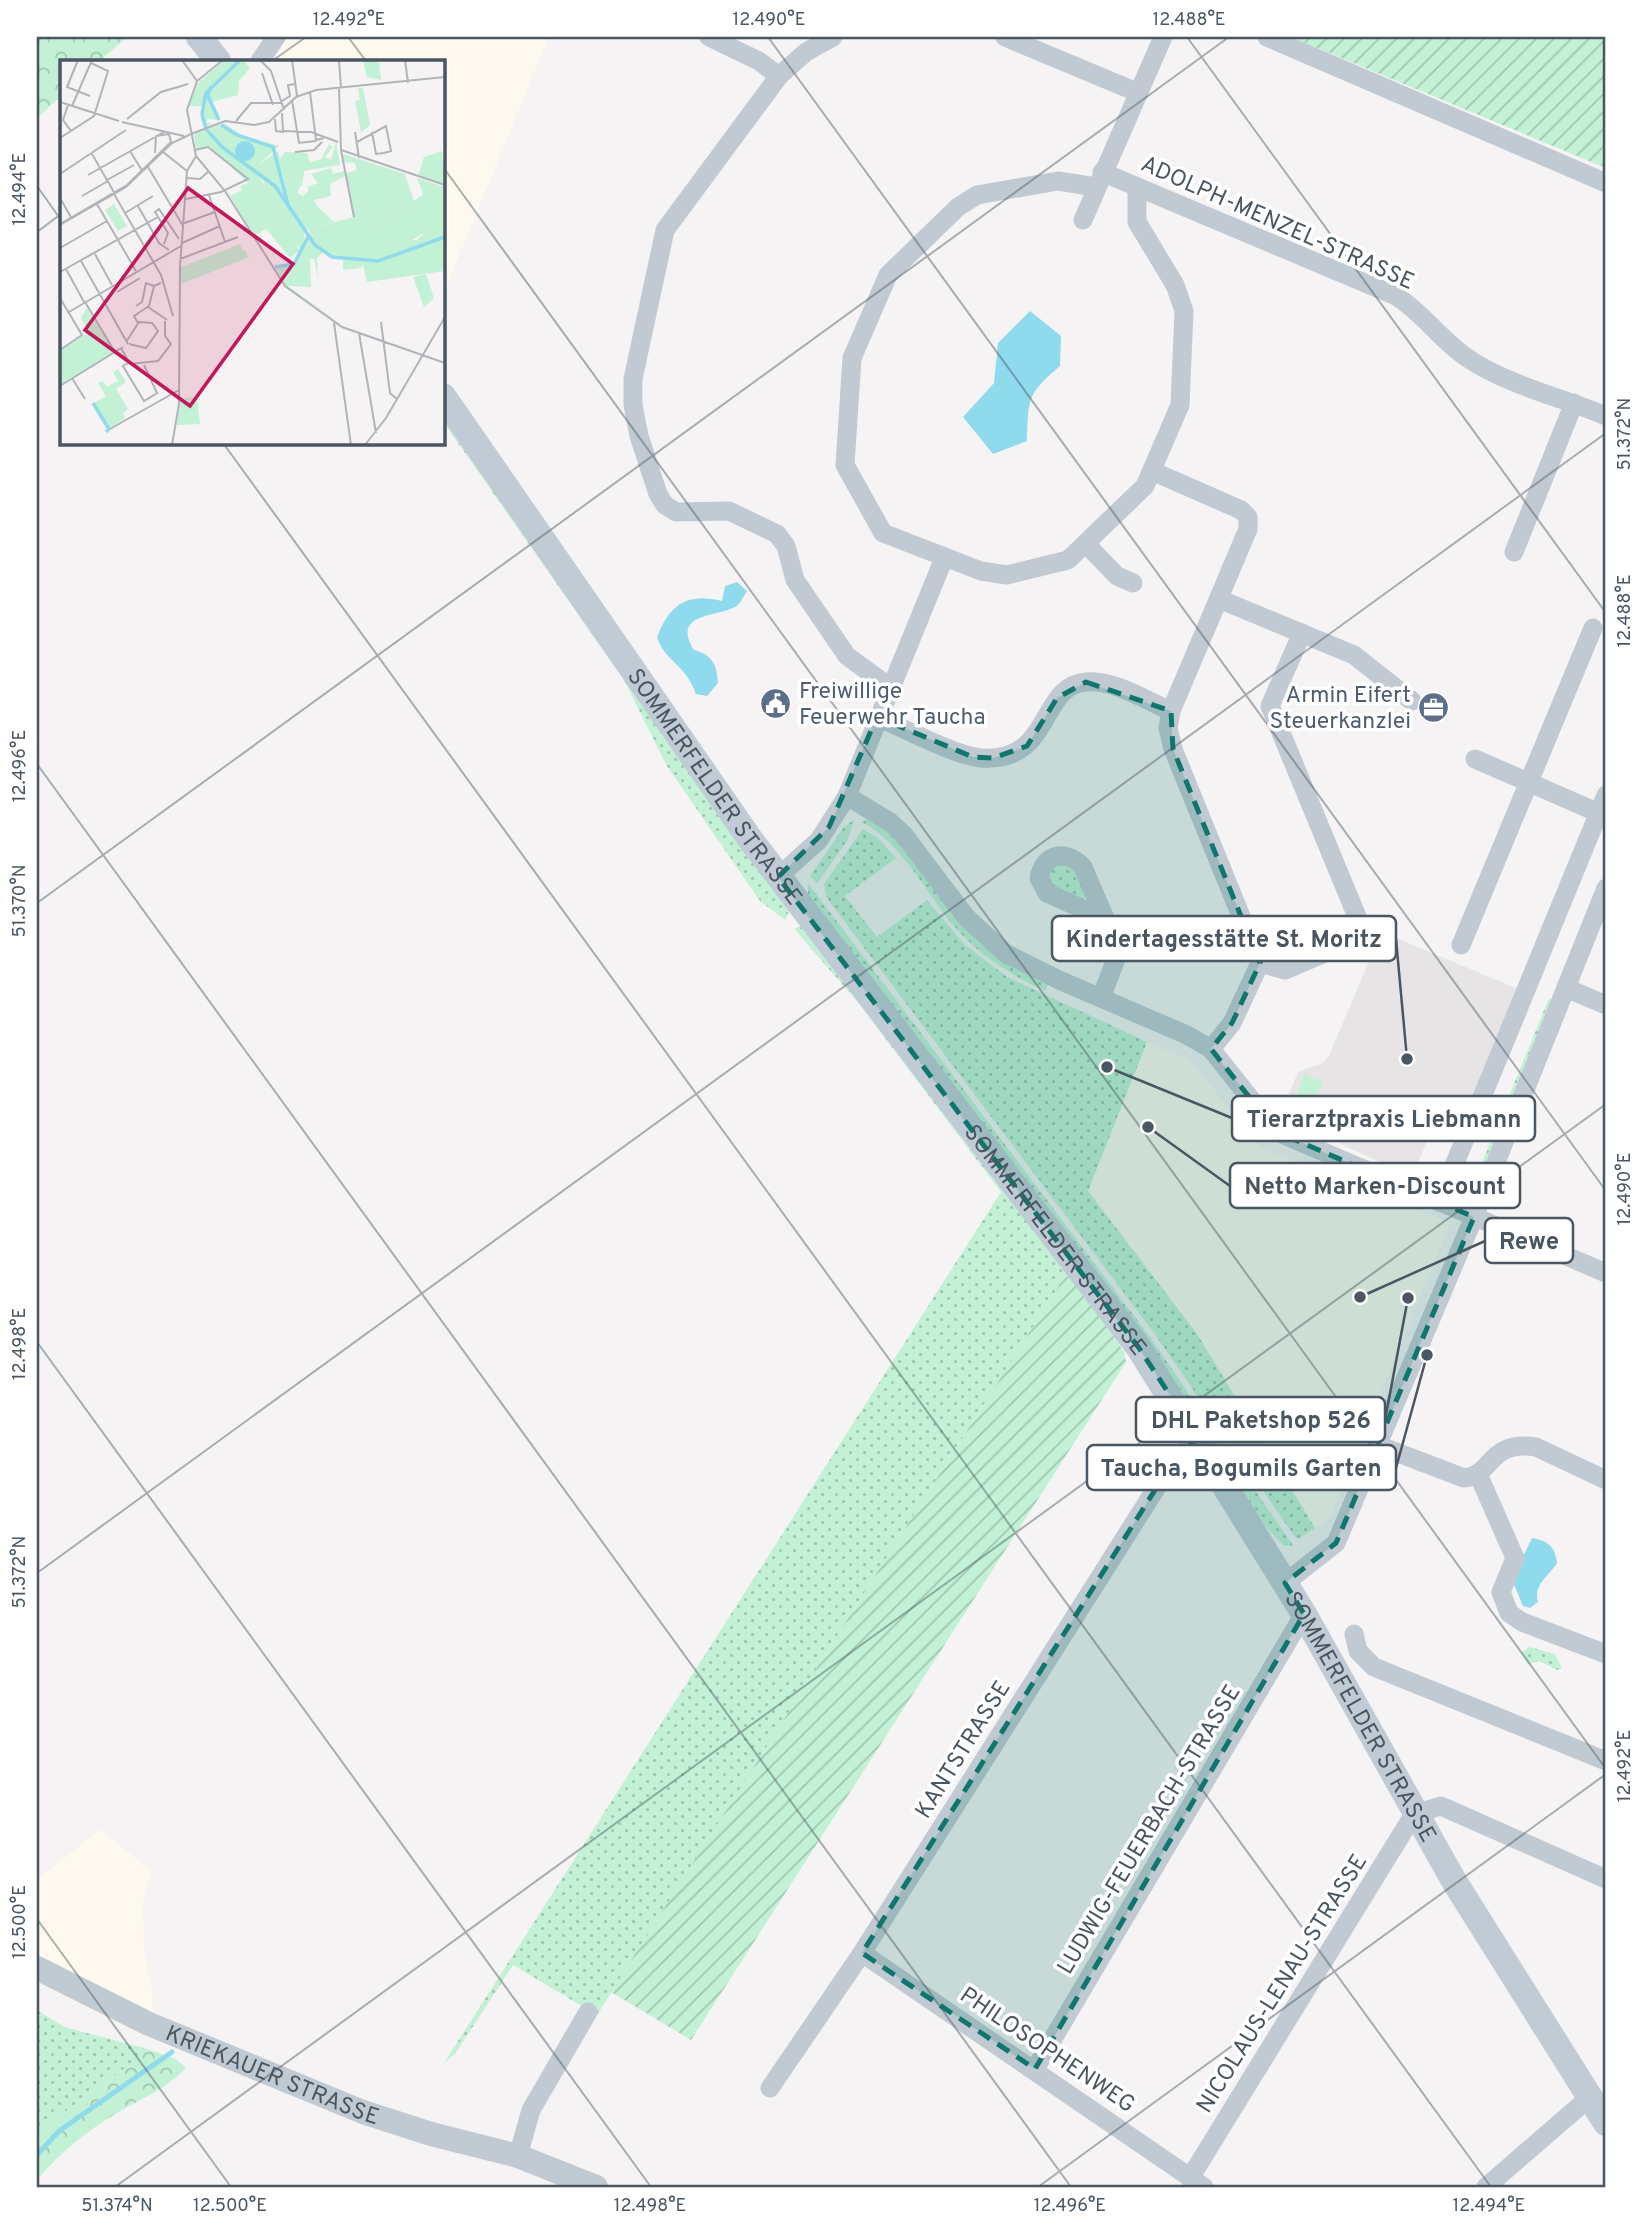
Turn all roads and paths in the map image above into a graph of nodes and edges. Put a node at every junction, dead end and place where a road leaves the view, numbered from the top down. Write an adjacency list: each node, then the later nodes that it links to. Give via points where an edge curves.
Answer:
1 (199, 37): 8 (main road)
2 (276, 37): 9 (street)
3 (709, 37): 10 (street)
4 (833, 37): 10 (street, via 806,52)
5 (1005, 37): 11 (street)
6 (1163, 37): 11 (street)
7 (1267, 37): 13 (street)
8 (217, 60)
9 (261, 60)
10 (779, 76): 27 (street, via 665,230 633,379 633,405 639,436 665,505 676,512 729,511 777,534 786,546 795,579 847,656)
11 (1139, 93): 12 (street)
12 (1099, 179): 14 (street, ADOLPH-MENZEL-STRASSE); 15 (street); 22 (street, ADOLPH-MENZEL-STRASSE, via 1038,183 977,195 958,206 888,275 852,358 845,465 883,533)
13 (1606, 183)
14 (1137, 187): 17 (street, ADOLPH-MENZEL-STRASSE, via 1396,296 1476,364); 19 (street, ADOLPH-MENZEL-STRASSE, via 1137,222 1175,285 1184,311 1180,405)
15 (1083, 220)
16 (444, 397): 35 (main road, SOMMERFELDER STRASSE)
17 (1574, 403): 18 (street, ADOLPH-MENZEL-STRASSE); 21 (street)
18 (1606, 416)
19 (1152, 471): 20 (street, ADOLPH-MENZEL-STRASSE, via 1138,496); 24 (street, via 1248,517 1248,528)
20 (1087, 545): 22 (street, ADOLPH-MENZEL-STRASSE, via 1068,560 1007,575); 23 (street, via 1117,576)
21 (1514, 552)
22 (944, 558): 27 (street)
23 (1133, 583)
24 (1219, 598): 26 (street); 29 (street)
25 (1593, 628): 32 (street)
26 (1302, 634): 28 (street, via 1354,655); 39 (street, via 1270,706 1365,936 1285,970)
27 (891, 688): 30 (street)
28 (1412, 701)
29 (1171, 712): 30 (street, via 1100,683 1074,685 1057,698 1027,746 993,758 973,757); 39 (street, via 1168,728 1173,749)
30 (877, 717): 33 (street)
31 (1475, 759): 32 (street)
32 (1530, 783): 34 (street); 38 (street)
33 (847, 796): 35 (street, via 819,840); 41 (street, via 904,835 988,939 1034,968)
34 (1603, 804): 44 (street)
35 (778, 877): 47 (main road, SOMMERFELDER STRASSE, via 1139,1348)
36 (1606, 888): 40 (street)
37 (1103, 918): 41 (street, via 1119,951)
38 (1461, 945)
39 (1260, 962): 43 (street, via 1232,1023)
40 (1566, 988): 42 (street); 45 (street)
41 (1101, 998): 43 (street, via 1187,1034)
42 (1606, 1005)
43 (1211, 1049): 44 (street, via 1278,1132)
44 (1438, 1202): 45 (street)
45 (1474, 1217): 46 (street); 48 (street)
46 (1606, 1273)
47 (1198, 1438): 51 (main road, SOMMERFELDER STRASSE); 58 (street, KANTSTRASSE, via 1174,1460)
48 (1380, 1446): 49 (street, via 1458,1477); 51 (street, via 1336,1543)
49 (1478, 1474): 50 (street, via 1500,1451 1526,1446); 54 (street, via 1515,1558 1501,1588 1507,1609 1522,1622)
50 (1606, 1480)
51 (1285, 1583): 52 (main road, SOMMERFELDER STRASSE)
52 (1304, 1614): 56 (main road, SOMMERFELDER STRASSE); 61 (street, LUDWIG-FEUERBACH-STRASSE)
53 (1354, 1634): 55 (street, via 1361,1655 1378,1669)
54 (1606, 1654)
55 (1606, 1762)
56 (1413, 1814): 57 (street, via 1441,1806); 63 (main road, SOMMERFELDER STRASSE); 66 (street, NICOLAUS-LENAU-STRASSE)
57 (1606, 1879)
58 (862, 1953): 61 (street, PHILOSOPHENWEG); 62 (street, KANTSTRASSE)
59 (37, 1968): 65 (street, KRIEKAUER STRASSE, via 149,2024 363,2112)
60 (588, 2011): 65 (street, via 531,2110)
61 (1035, 2069): 66 (street, PHILOSOPHENWEG)
62 (770, 2088)
63 (1590, 2097): 64 (main road, SOMMERFELDER STRASSE); 68 (street)
64 (1606, 2123)
65 (518, 2156): 67 (street, KRIEKAUER STRASSE)
66 (1197, 2183)
67 (596, 2187)
68 (1486, 2187)

